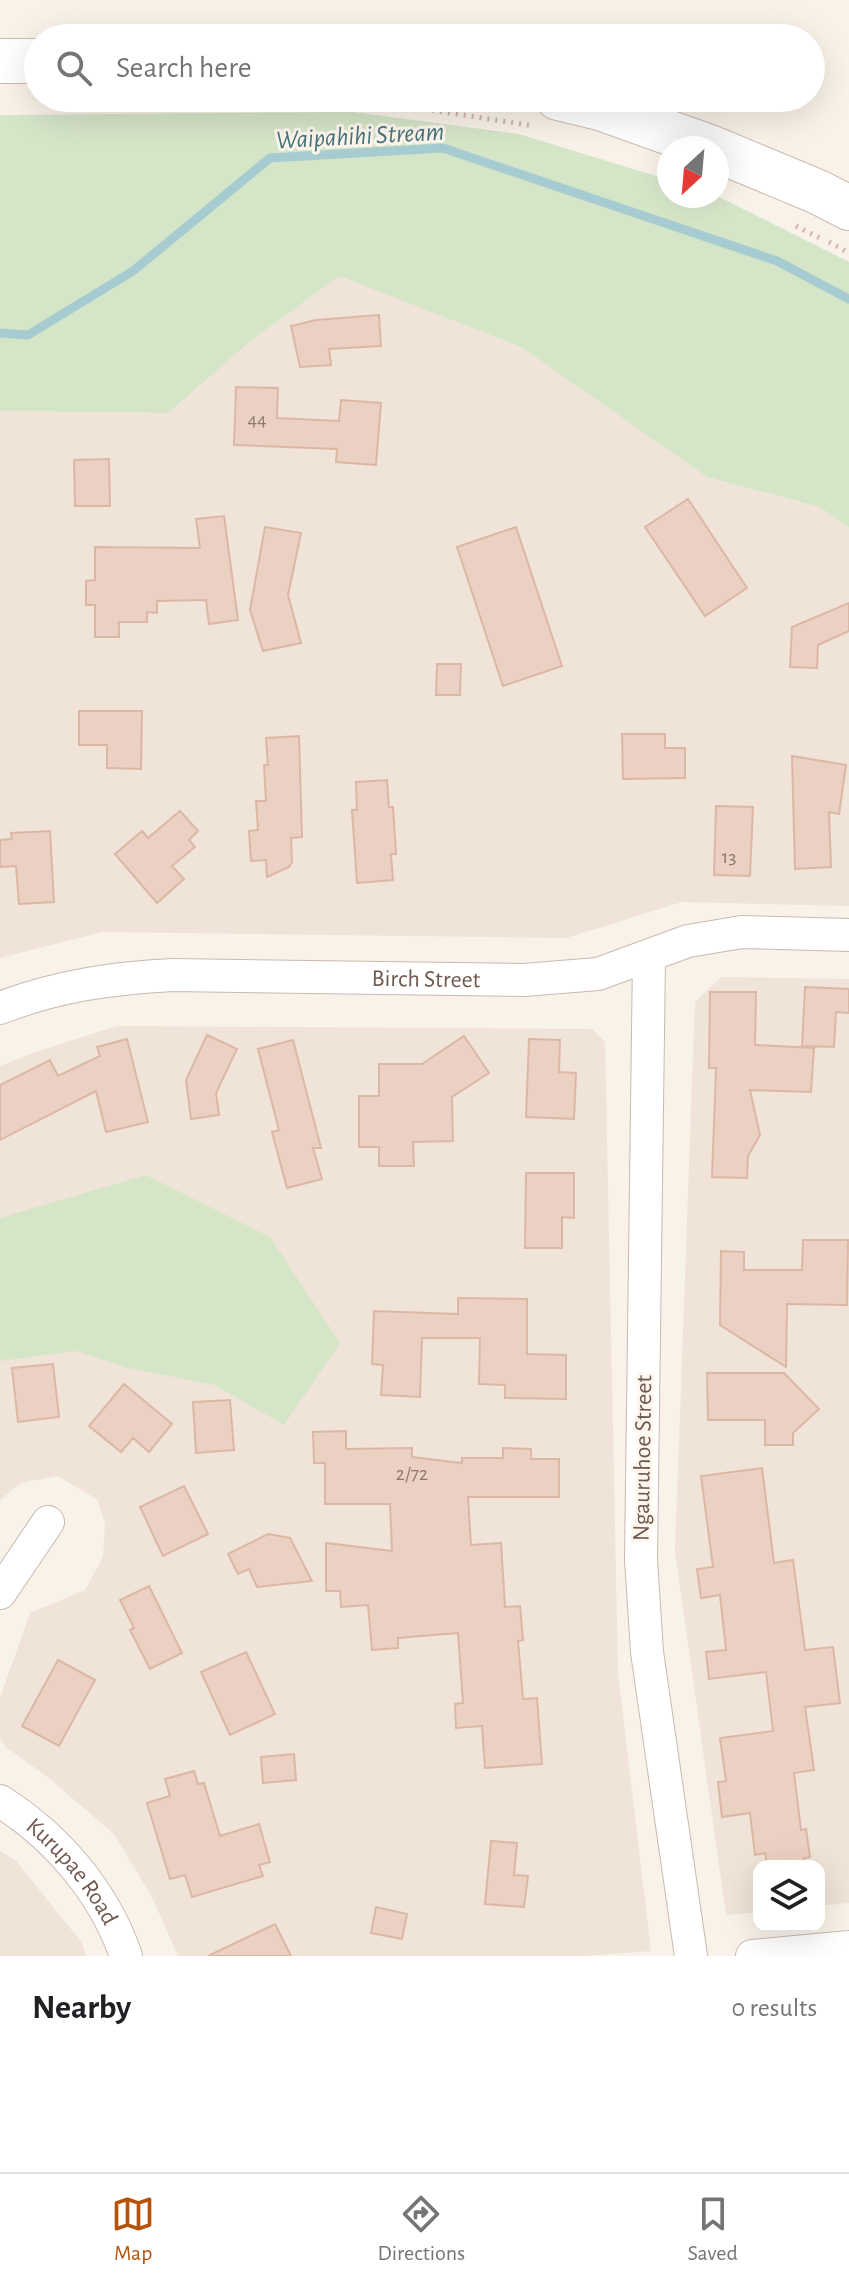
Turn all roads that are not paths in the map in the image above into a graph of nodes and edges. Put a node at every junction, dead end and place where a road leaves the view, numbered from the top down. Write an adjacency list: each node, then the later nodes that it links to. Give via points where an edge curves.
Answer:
1 (0, 61): 2 (main road)
2 (24, 61)
3 (611, 112): 4 (main road)
4 (678, 136)
5 (729, 155): 6 (main road)
6 (849, 208)
7 (849, 935): 8 (street, Birch Street, via 742,932 688,941)
8 (649, 957): 9 (street, Birch Street, via 598,974 524,980 126,977 36,994); 15 (street, Ngauruhoe Street, via 641,1560 647,1652)
9 (0, 1008)
10 (48, 1522): 11 (street)
11 (0, 1593)
12 (0, 1801): 14 (street, Kurupae Road, via 67,1856 94,1890)
13 (849, 1947): 16 (street)
14 (126, 1956)
15 (691, 1956)
16 (752, 1956)

